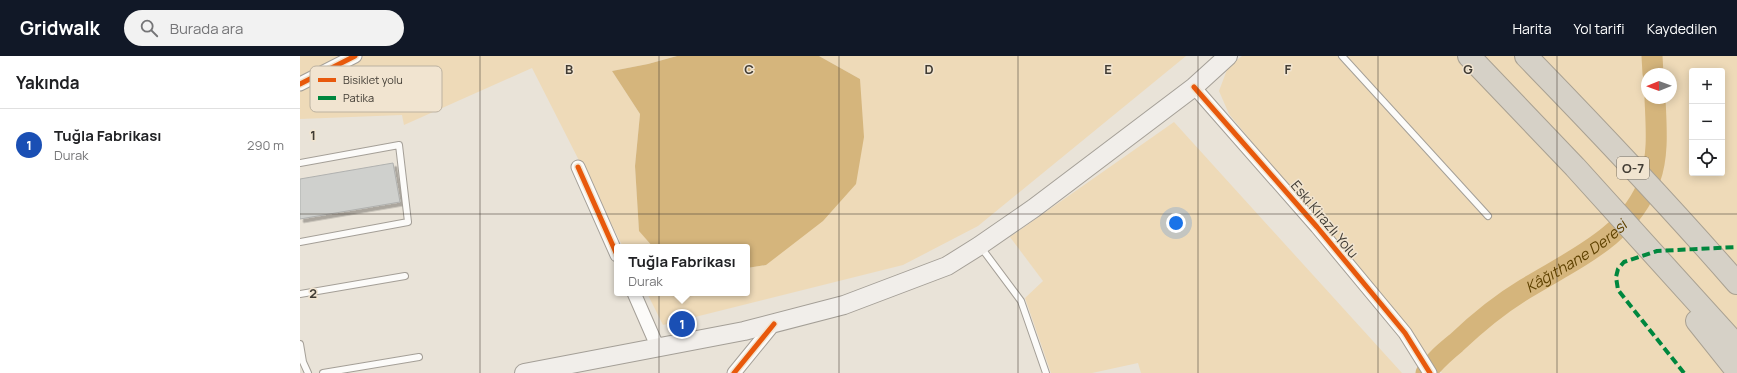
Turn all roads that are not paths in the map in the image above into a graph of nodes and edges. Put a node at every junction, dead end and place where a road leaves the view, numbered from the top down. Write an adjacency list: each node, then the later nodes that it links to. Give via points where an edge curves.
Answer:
1 (355, 56): 6 (street)
2 (1228, 56): 9 (main road)
3 (1342, 56): 12 (lane)
4 (1469, 56): 16 (highway)
5 (1526, 56): 18 (highway, O-7)
6 (335, 66)
7 (310, 79): 8 (street)
8 (300, 84)
9 (1194, 87): 14 (main road); 32 (street, Eski Kirazlı Yolu, via 1317,227 1405,333)
10 (300, 163): 13 (lane, via 399,145 408,222)
11 (578, 167): 15 (street)
12 (1488, 216)
13 (300, 242)
14 (980, 246): 21 (main road, via 947,266 844,305); 31 (lane, via 1021,301)
15 (614, 248)
16 (1668, 268): 23 (highway); 26 (highway, via 1697,322)
17 (405, 276): 19 (lane)
18 (1737, 283)
19 (300, 294)
20 (635, 296): 24 (street)
21 (774, 324): 24 (main road); 30 (street)
22 (300, 344): 27 (lane)
23 (1737, 346)
24 (658, 348): 29 (main road)
25 (419, 357): 28 (lane)
26 (1737, 371)
27 (308, 373)
28 (323, 373)
29 (524, 373)
30 (734, 373)
31 (1046, 373)
32 (1430, 373)

